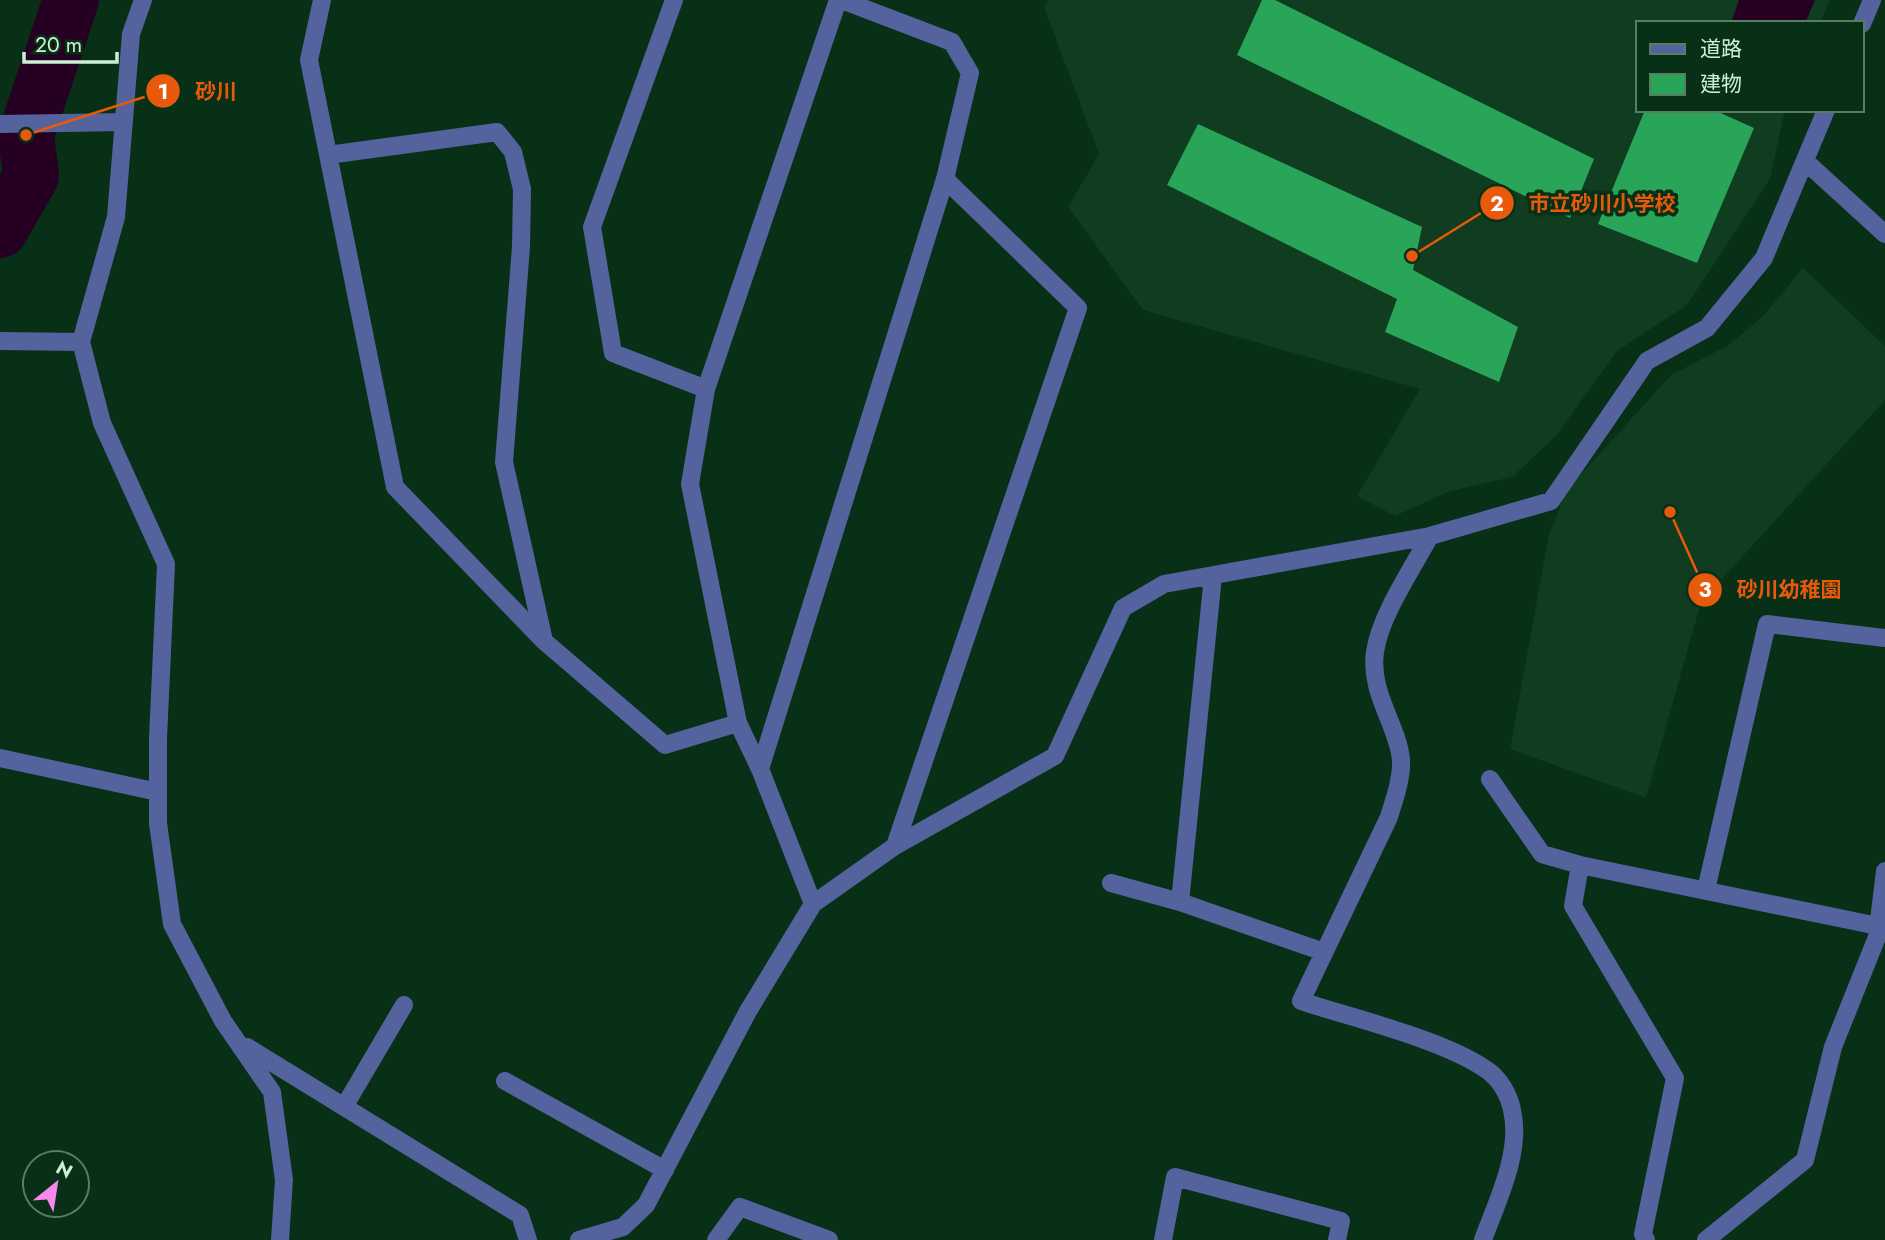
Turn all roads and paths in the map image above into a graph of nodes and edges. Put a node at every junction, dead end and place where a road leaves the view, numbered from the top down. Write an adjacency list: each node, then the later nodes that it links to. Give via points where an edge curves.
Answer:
1 (143, 0): 9 (street, via 131,34)
2 (322, 0): 11 (street, via 309,60)
3 (674, 0): 17 (street, via 592,227 613,353)
4 (840, 0): 6 (street); 17 (street)
5 (1872, 0): 7 (street)
6 (867, 3): 13 (street, via 952,42 970,73)
7 (1863, 21)
8 (1825, 112): 12 (street)
9 (124, 122): 10 (street); 16 (street, via 116,217)
10 (0, 124)
11 (328, 155): 21 (street, via 395,486); 21 (street, via 496,132 513,152 522,189 521,247 504,462)
12 (1805, 162): 14 (street); 18 (street, via 1764,258 1707,328 1647,361 1550,501)
13 (945, 179): 24 (street); 27 (street, via 1079,308)
14 (1885, 234)
15 (0, 341): 16 (street)
16 (81, 342): 26 (street, via 102,423 166,564)
17 (706, 389): 22 (street, via 690,484)
18 (1430, 536): 19 (street); 35 (street, via 1379,633 1374,653 1375,680 1401,760 1398,790)
19 (1213, 576): 27 (street, via 1164,584 1123,608 1055,756); 32 (street)
20 (1885, 638): 31 (street, via 1767,624)
21 (544, 641): 22 (street, via 665,745)
22 (738, 723): 24 (street)
23 (0, 758): 26 (street)
24 (760, 769): 33 (street)
25 (1490, 779): 28 (street, via 1542,854)
26 (158, 792): 37 (street, via 172,924 223,1021)
27 (895, 846): 33 (street)
28 (1580, 865): 31 (street); 49 (street, via 1573,906 1675,1078 1643,1234)
29 (1885, 871): 34 (street)
30 (1111, 883): 32 (street)
31 (1706, 890): 34 (street)
32 (1180, 902): 35 (street)
33 (813, 904): 40 (street, via 747,1013)
34 (1878, 926): 50 (street, via 1833,1047 1805,1160)
35 (1324, 952): 48 (street, via 1301,1001 1456,1052 1490,1071 1505,1089 1513,1112 1513,1143)
36 (404, 1005): 39 (street)
37 (241, 1044): 39 (street); 41 (street, via 272,1092 284,1180)
38 (505, 1082): 40 (street)
39 (344, 1107): 42 (street, via 520,1215)
40 (665, 1170): 43 (street, via 646,1205 623,1227)
41 (280, 1240)
42 (528, 1240)
43 (579, 1240)
44 (716, 1240): 45 (street, via 740,1207)
45 (830, 1240)
46 (1163, 1240): 47 (street, via 1175,1177 1341,1221)
47 (1337, 1240)
48 (1483, 1240)
49 (1646, 1240)
50 (1706, 1240)

